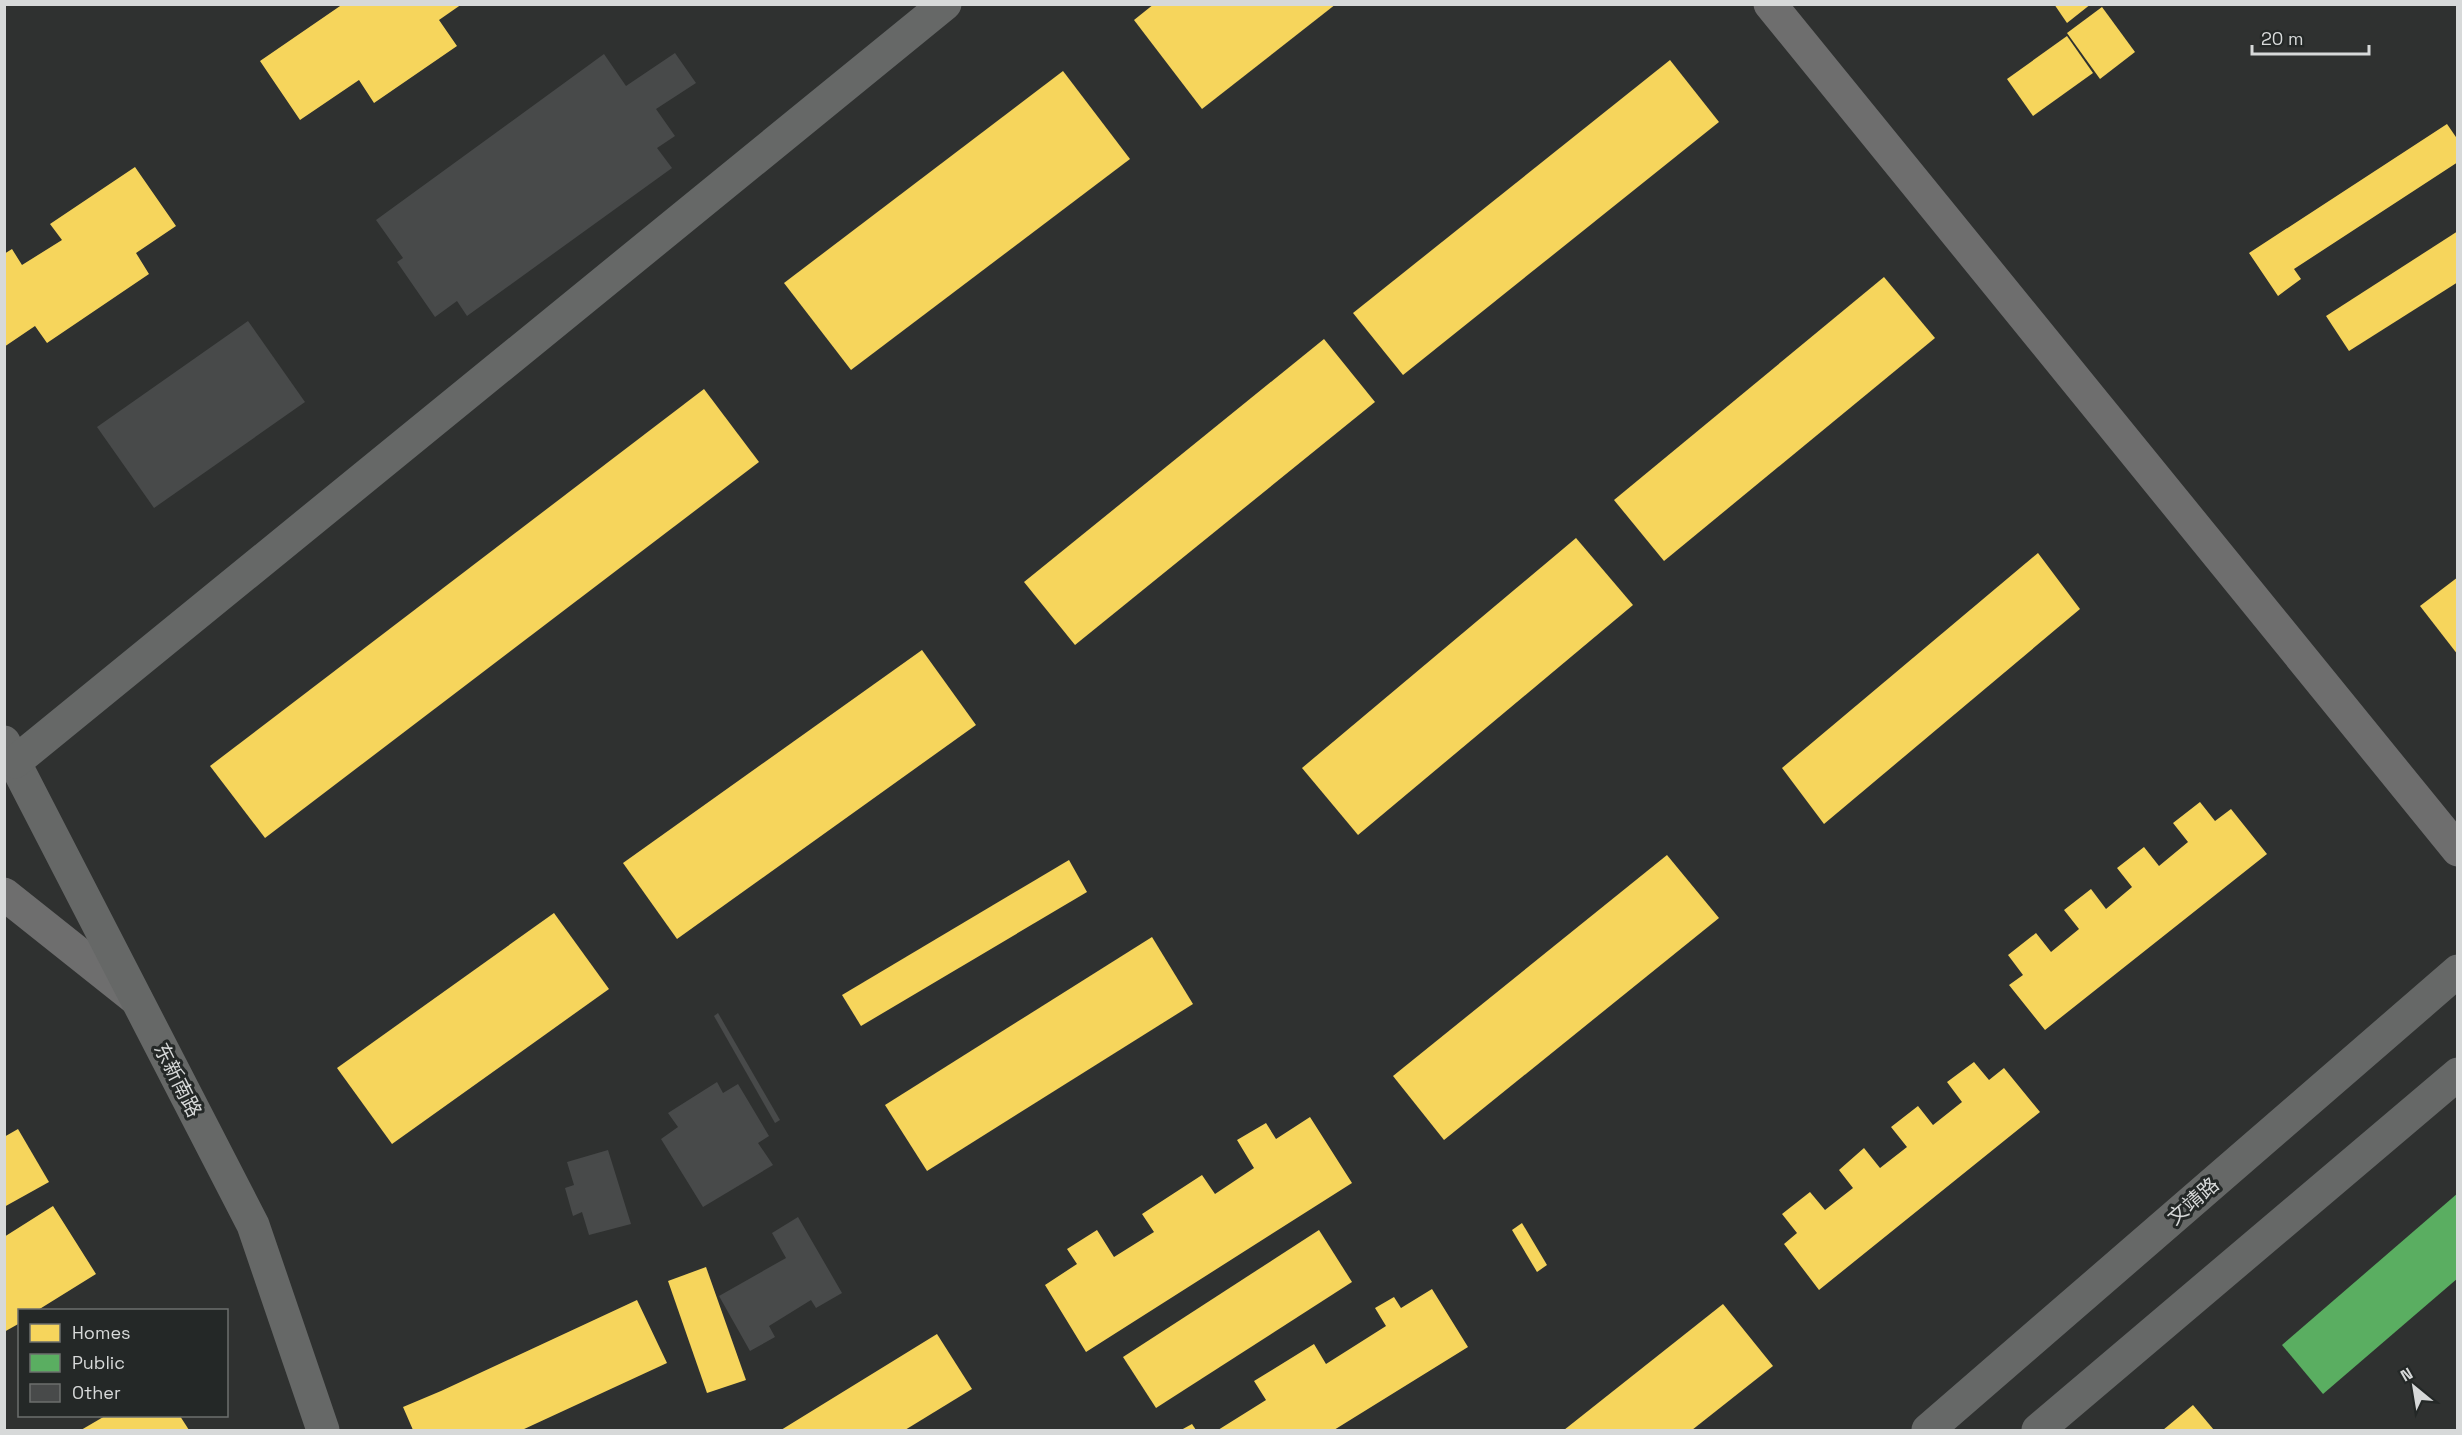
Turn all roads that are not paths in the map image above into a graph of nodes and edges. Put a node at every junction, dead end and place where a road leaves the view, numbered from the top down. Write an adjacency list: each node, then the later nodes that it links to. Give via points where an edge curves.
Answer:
1 (945, 4): 3 (main road)
2 (1770, 4): 4 (street)
3 (10, 752): 7 (main road, 东新南路)
4 (2457, 850)
5 (4, 894): 7 (street)
6 (2457, 971): 10 (main road, 文靖路)
7 (136, 999): 9 (main road, 东新南路, via 253,1225)
8 (2457, 1074): 11 (main road)
9 (322, 1431)
10 (1928, 1431)
11 (2038, 1431)

